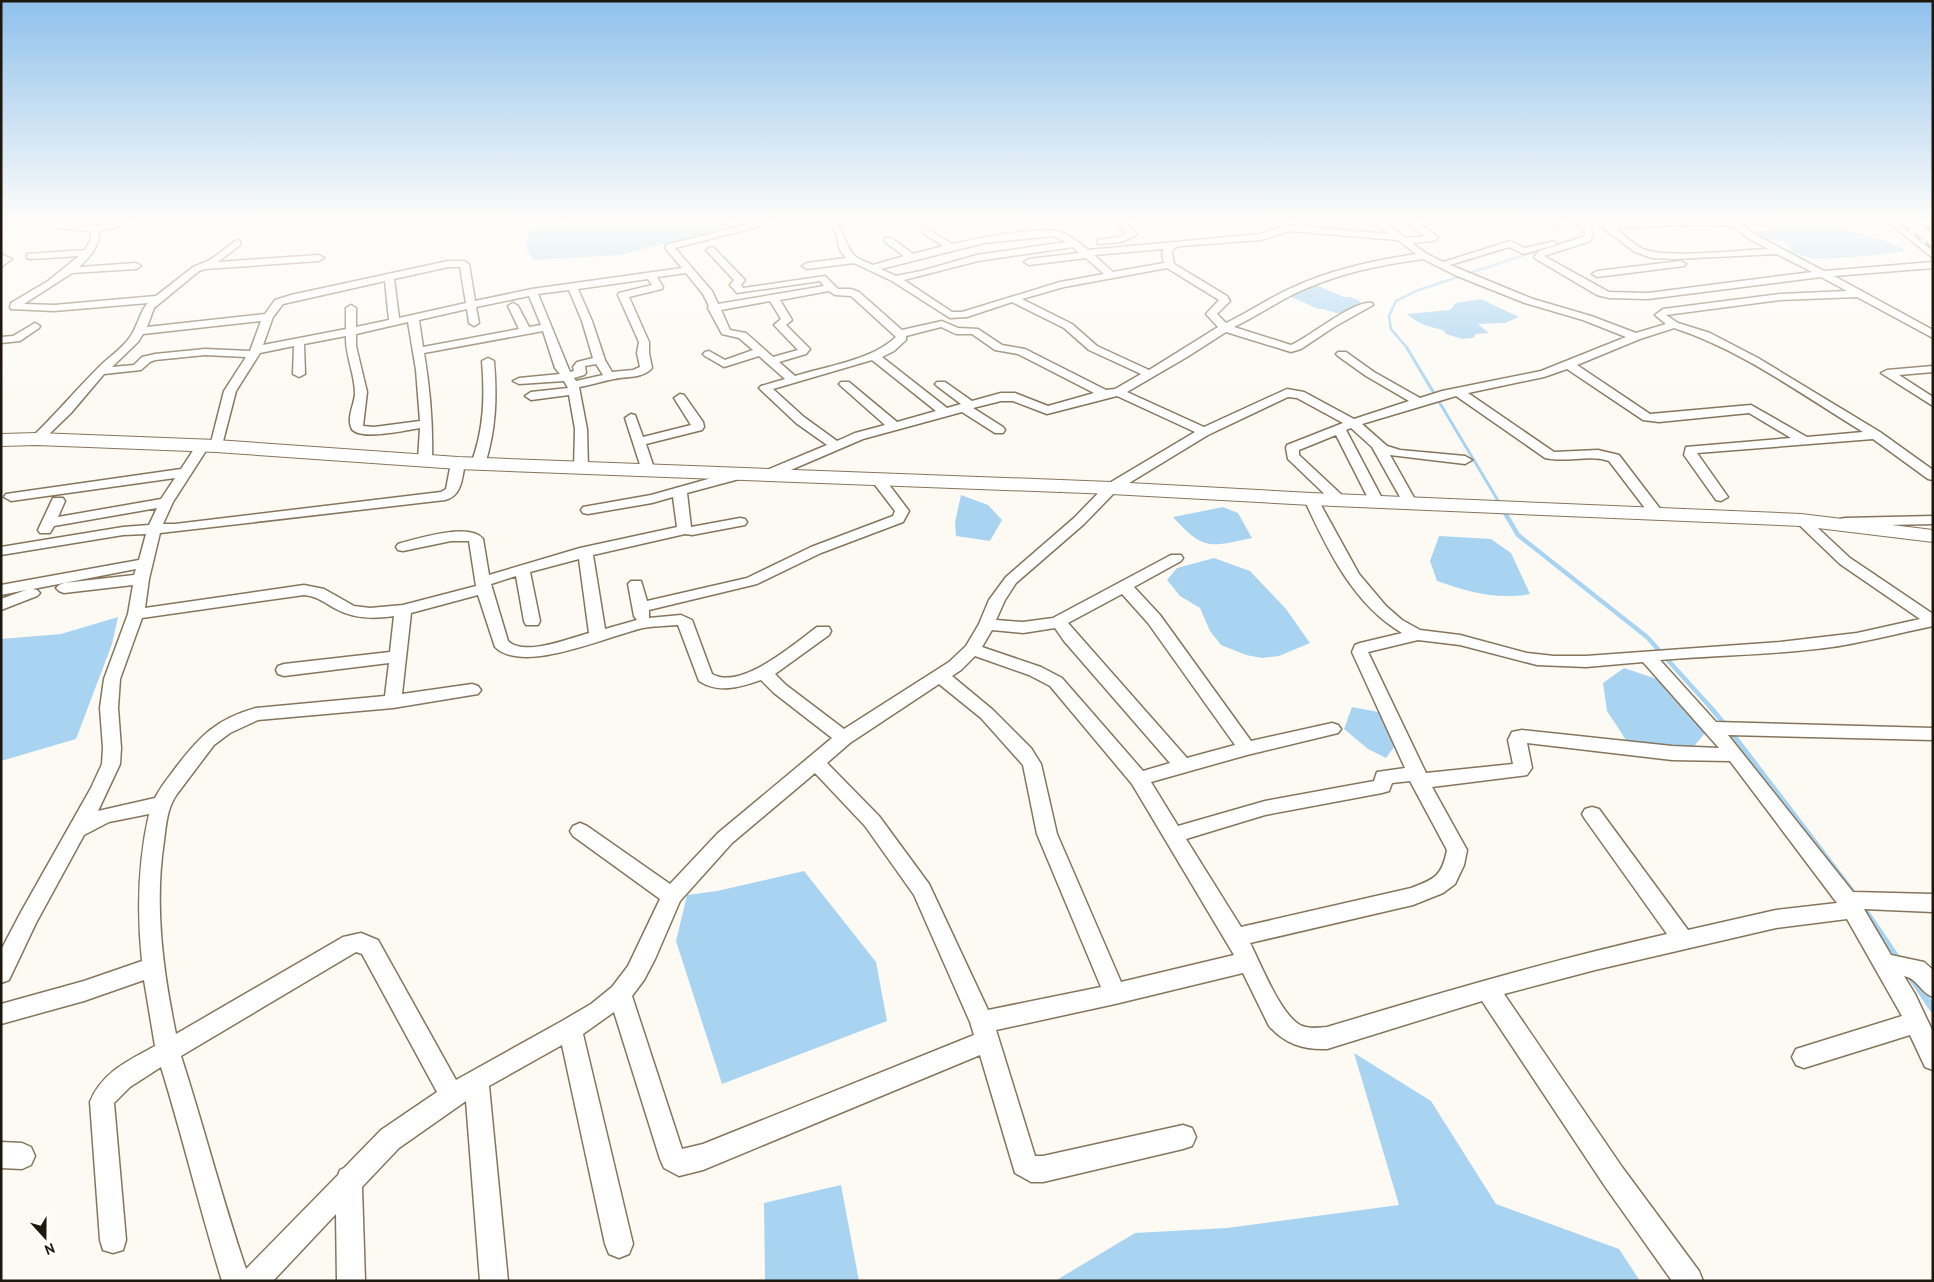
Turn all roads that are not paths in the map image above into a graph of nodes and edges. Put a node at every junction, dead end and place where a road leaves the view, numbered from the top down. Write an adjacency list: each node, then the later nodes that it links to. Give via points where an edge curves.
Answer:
1 (52, 282): 28 (street)
2 (180, 282): 26 (street)
3 (363, 282): 36 (street, via 287,299 276,305)
4 (390, 282): 38 (street)
5 (467, 282): 29 (street)
6 (602, 282): 20 (street)
7 (655, 282): 66 (street, via 658,287 623,295 644,342 646,368 636,373)
8 (699, 282): 34 (street, via 708,293)
9 (738, 282): 10 (street, via 735,285 741,291)
10 (797, 282)
11 (827, 282): 21 (street)
12 (900, 282): 25 (street, via 954,316)
13 (1075, 282): 25 (street)
14 (1197, 282): 43 (street, via 1223,298 1222,304 1211,314)
15 (1313, 282): 43 (street)
16 (1481, 282): 49 (street)
17 (1582, 282): 24 (street, via 1601,293)
18 (1761, 282): 24 (street, via 1648,296)
19 (1837, 282): 23 (street)
20 (572, 286): 22 (street); 58 (street)
21 (832, 288): 27 (street); 47 (street, via 837,292 852,292)
22 (532, 292): 29 (street); 42 (street)
23 (1860, 294): 35 (street, via 1780,297); 48 (street)
24 (1622, 295): 35 (street)
25 (1013, 298): 65 (street, via 1068,326 1099,351)
26 (159, 299): 28 (street, via 54,308 15,308); 44 (street, via 149,308)
27 (774, 299): 34 (street); 60 (street, via 787,320 779,325 804,349)
28 (15, 305): 31 (street)
29 (471, 305): 37 (street); 39 (street)
30 (1368, 305): 43 (street, via 1291,349)
31 (1, 306)
32 (513, 306): 45 (street)
33 (350, 308): 46 (street)
34 (713, 308): 54 (street, via 726,332 742,335)
35 (1652, 311): 40 (street)
36 (268, 317): 44 (street); 53 (street)
37 (413, 318): 38 (street); 52 (street)
38 (394, 322): 46 (street)
39 (474, 323)
40 (1674, 325): 49 (street); 88 (street, via 1706,335 1754,360)
41 (36, 326): 50 (street, via 16,339)
42 (547, 327): 45 (street); 69 (street, via 561,368)
43 (1225, 328): 65 (street)
44 (140, 331): 63 (street)
45 (525, 331): 52 (street)
46 (349, 332): 51 (street); 83 (street, via 361,392 357,428 374,431)
47 (900, 334): 57 (street, via 902,338 895,345); 74 (street, via 942,324 956,332 974,331 999,348 1021,350)
48 (1933, 335)
49 (1636, 337): 61 (street)
50 (1, 340)
51 (299, 343): 53 (street); 64 (street)
52 (419, 351): 83 (street)
53 (254, 352): 63 (street, via 155,356 137,368); 94 (street, via 230,391)
54 (759, 352): 55 (street, via 724,364); 60 (street)
55 (710, 354)
56 (1342, 354): 77 (street, via 1370,374)
57 (874, 356): 67 (street); 80 (street)
58 (599, 360): 66 (street); 69 (street, via 579,365 580,373)
59 (488, 361): 99 (street, via 489,430)
60 (770, 361): 67 (street)
61 (1568, 364): 73 (street, via 1528,378); 91 (street, via 1647,417 1751,409)
62 (1933, 369): 78 (street, via 1887,373)
63 (101, 371): 89 (street)
64 (299, 374)
65 (1149, 374): 72 (street)
66 (609, 376): 69 (street)
67 (792, 380): 93 (street, via 766,388 800,420)
68 (519, 381): 69 (street)
69 (571, 384): 75 (street); 100 (street, via 581,429)
70 (845, 384): 84 (street)
71 (941, 384): 79 (street)
72 (1118, 392): 74 (street); 87 (street)
73 (1459, 392): 77 (street); 118 (street, via 1550,455 1614,458)
74 (1104, 394): 79 (street, via 1047,410 1011,396)
75 (531, 396)
76 (680, 398): 92 (street, via 698,427)
77 (1430, 399): 82 (street)
78 (1933, 402)
79 (967, 406): 80 (street); 86 (street)
80 (945, 412): 84 (street)
81 (631, 418): 92 (street)
82 (1353, 423): 85 (street); 87 (street, via 1300,395 1287,393); 95 (street)
83 (425, 424): 96 (street)
84 (893, 425): 93 (street)
85 (1339, 428): 112 (street, via 1298,444 1291,451); 115 (street)
86 (999, 430)
87 (1204, 432): 107 (street)
88 (1876, 435): 91 (street); 105 (street)
89 (38, 439): 90 (main road); 94 (main road)
90 (1, 440)
91 (1805, 441): 110 (street, via 1691,450 1690,455)
92 (638, 442): 101 (street)
93 (835, 445): 104 (street)
94 (210, 446): 96 (main road); 102 (street)
95 (1378, 446): 97 (street, via 1399,454); 116 (street)
96 (425, 460): 98 (main road)
97 (1465, 460)
98 (458, 463): 99 (main road); 124 (street, via 452,491 444,496)
99 (478, 464): 100 (main road)
100 (581, 469): 101 (main road)
101 (648, 471): 103 (main road)
102 (184, 473): 109 (street); 114 (street)
103 (738, 475): 104 (main road); 108 (street)
104 (767, 475): 106 (main road)
105 (1933, 476)
106 (879, 481): 107 (main road); 141 (street, via 902,510 898,519 816,550 752,581)
107 (1111, 488): 111 (main road); 145 (street, via 1079,521 1011,580 997,600)
108 (680, 492): 117 (street); 125 (street, via 682,523)
109 (11, 497)
110 (1721, 497)
111 (1311, 499): 112 (main road); 147 (street, via 1356,584 1392,618)
112 (1339, 500): 115 (main road)
113 (58, 501): 122 (street)
114 (166, 502): 122 (street); 124 (street)
115 (1377, 502): 116 (main road)
116 (1410, 503): 118 (main road)
117 (588, 510)
118 (1656, 513): 119 (main road)
119 (1800, 520): 123 (main road); 143 (street, via 1845,561)
120 (1933, 520): 123 (street)
121 (740, 522): 125 (street)
122 (49, 523): 127 (street)
123 (1835, 523): 126 (main road)
124 (154, 530): 127 (street, via 123,531); 133 (street)
125 (686, 530): 130 (street)
126 (1933, 536)
127 (39, 544): 129 (street)
128 (403, 547): 135 (street, via 472,537 478,544)
129 (1, 551)
130 (585, 551): 132 (street); 148 (street)
131 (1176, 558): 136 (street)
132 (522, 569): 135 (street); 142 (street)
133 (143, 571): 137 (street); 138 (street, via 34,592); 140 (street)
134 (636, 584): 141 (street)
135 (483, 585): 139 (street); 148 (street, via 501,643 506,648 526,653 544,651)
136 (1124, 586): 144 (street); 161 (street, via 1154,619)
137 (1, 590)
138 (1, 604)
139 (403, 610): 140 (street, via 381,613 354,611 322,592 304,590); 150 (street)
140 (136, 614): 169 (street, via 112,679 109,708 111,764)
141 (642, 615): 148 (street); 153 (street, via 681,620 686,624 705,677 716,684)
142 (532, 621)
143 (1932, 621): 151 (street, via 1824,642)
144 (1059, 622): 145 (street, via 1027,629); 164 (street)
145 (987, 624): 149 (street)
146 (823, 631): 153 (street)
147 (1417, 635): 151 (street, via 1451,638 1537,660 1584,661); 165 (street, via 1366,647 1360,652)
148 (598, 636)
149 (972, 649): 154 (street); 166 (street, via 1035,671 1056,682)
150 (398, 656): 152 (street); 156 (street)
151 (1658, 656): 157 (street)
152 (284, 670)
153 (764, 673): 160 (street)
154 (941, 676): 160 (street); 184 (street, via 987,714 1032,764 1047,834)
155 (472, 690): 156 (street)
156 (394, 702): 167 (street, via 256,714 244,718 215,733 202,744)
157 (1722, 728): 159 (street); 162 (street)
158 (1332, 729): 161 (street)
159 (1933, 734)
160 (844, 738): 163 (street)
161 (1246, 748): 164 (street)
162 (1735, 755): 165 (street, via 1672,753 1522,736 1517,740 1523,763 1520,770); 173 (street)
163 (815, 762): 172 (street, via 725,838); 188 (street, via 872,821 922,890)
164 (1183, 766): 166 (street)
165 (1418, 777): 171 (street, via 1384,777 1382,786 1265,808); 175 (street, via 1457,850 1448,878 1436,887 1413,896)
166 (1139, 779): 171 (street)
167 (161, 804): 169 (street, via 96,819 84,823); 179 (street, via 148,874)
168 (1592, 814): 176 (street)
169 (77, 830): 180 (street)
170 (580, 831): 172 (street)
171 (1174, 836): 175 (street)
172 (672, 896): 183 (street, via 636,973)
173 (1855, 903): 174 (street); 176 (street); 178 (street)
174 (1933, 903)
175 (1236, 937): 177 (street)
176 (1684, 941): 182 (street, via 1595,960)
177 (1247, 962): 182 (street, via 1277,1019 1286,1030 1310,1039 1327,1038); 184 (street)
178 (1897, 965): 181 (street, via 1921,972); 186 (street)
179 (153, 967): 185 (street, via 84,991); 189 (street)
180 (1, 973)
181 (1933, 987)
182 (1487, 989): 202 (street, via 1613,1176)
183 (620, 994): 187 (street); 188 (street, via 663,1132 673,1159 679,1163 703,1157)
184 (1115, 994): 188 (street)
185 (1, 1014)
186 (1917, 1022): 190 (street); 191 (street)
187 (570, 1029): 192 (street); 197 (street)
188 (985, 1031): 194 (street, via 1024,1164 1031,1169)
189 (168, 1051): 193 (street, via 351,944 361,942 370,947); 196 (street, via 121,1079 110,1088 102,1102); 198 (street)
190 (1804, 1057)
191 (1933, 1059)
192 (476, 1080): 193 (street); 201 (street)
193 (452, 1096): 195 (street, via 390,1139)
194 (1183, 1137)
195 (349, 1180): 199 (street); 200 (street)
196 (113, 1240)
197 (619, 1244)
198 (236, 1281)
199 (254, 1281)
200 (352, 1281)
201 (494, 1281)
202 (1689, 1281)

